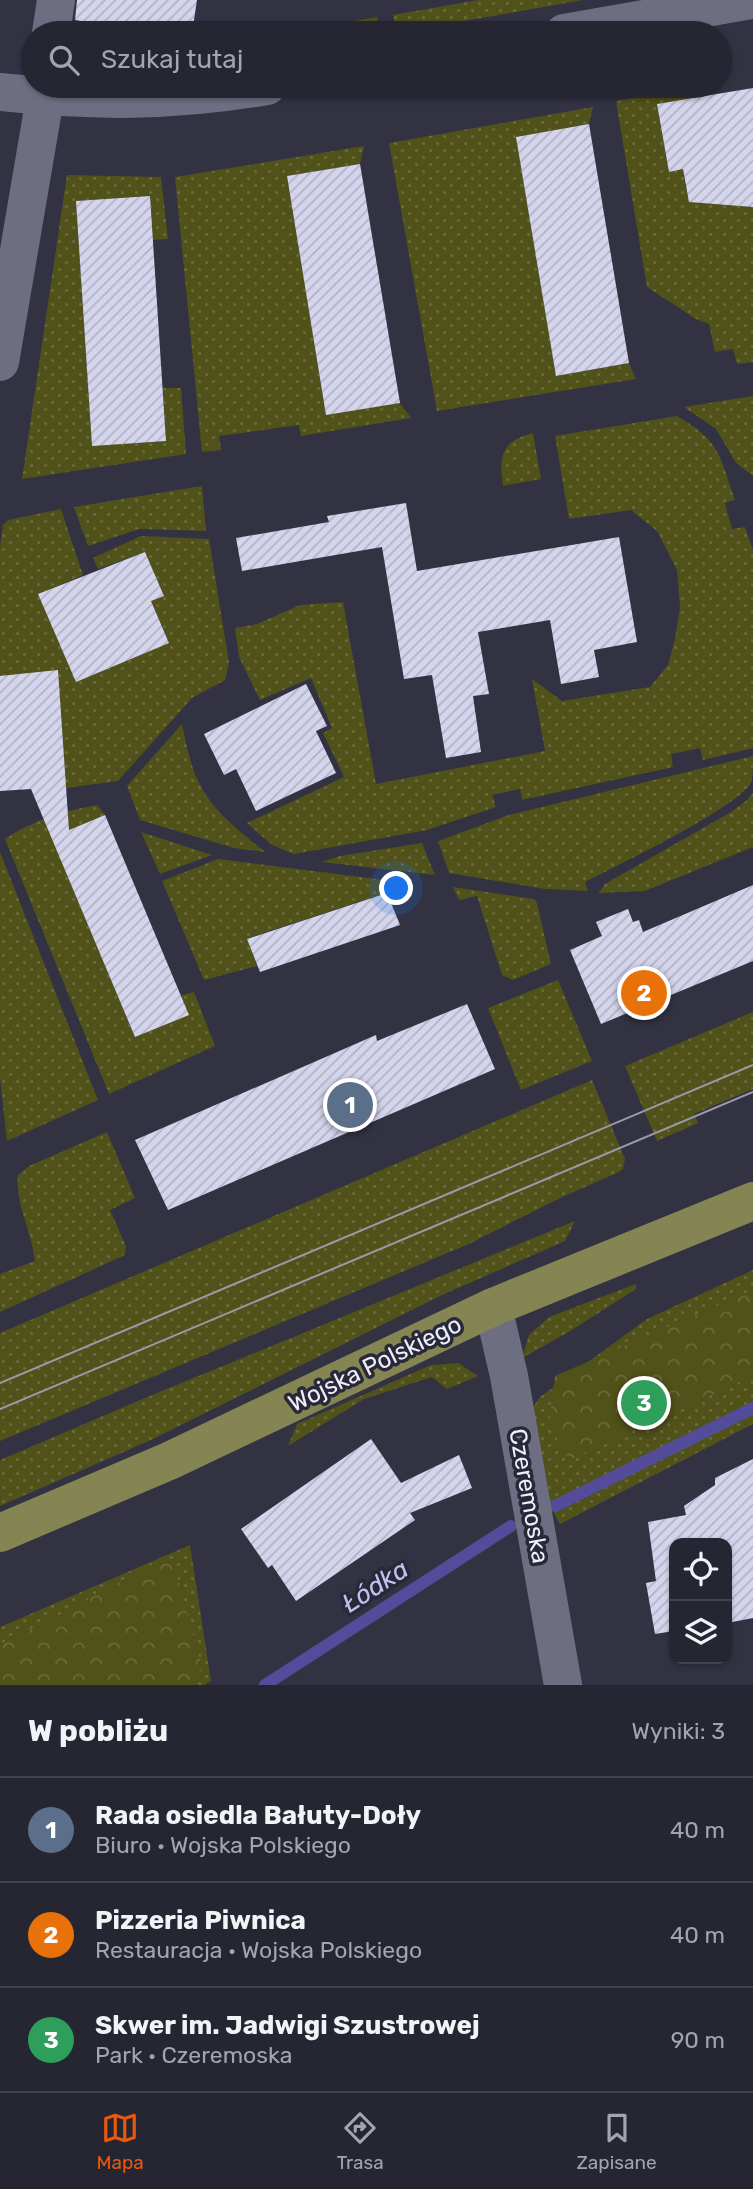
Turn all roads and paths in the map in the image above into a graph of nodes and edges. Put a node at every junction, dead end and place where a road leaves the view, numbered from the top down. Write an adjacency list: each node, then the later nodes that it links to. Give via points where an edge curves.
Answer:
1 (56, 0): 3 (street)
2 (752, 0): 4 (street)
3 (53, 21)
4 (632, 21)
5 (0, 92): 6 (street)
6 (21, 92)
7 (46, 98): 10 (street)
8 (100, 98): 9 (street)
9 (175, 98)
10 (0, 362)
11 (753, 1201): 12 (main road, Wojska Polskiego)
12 (494, 1307): 13 (main road, Wojska Polskiego, via 182,1455); 14 (street, Czeremoska)
13 (0, 1533)
14 (563, 1685)

